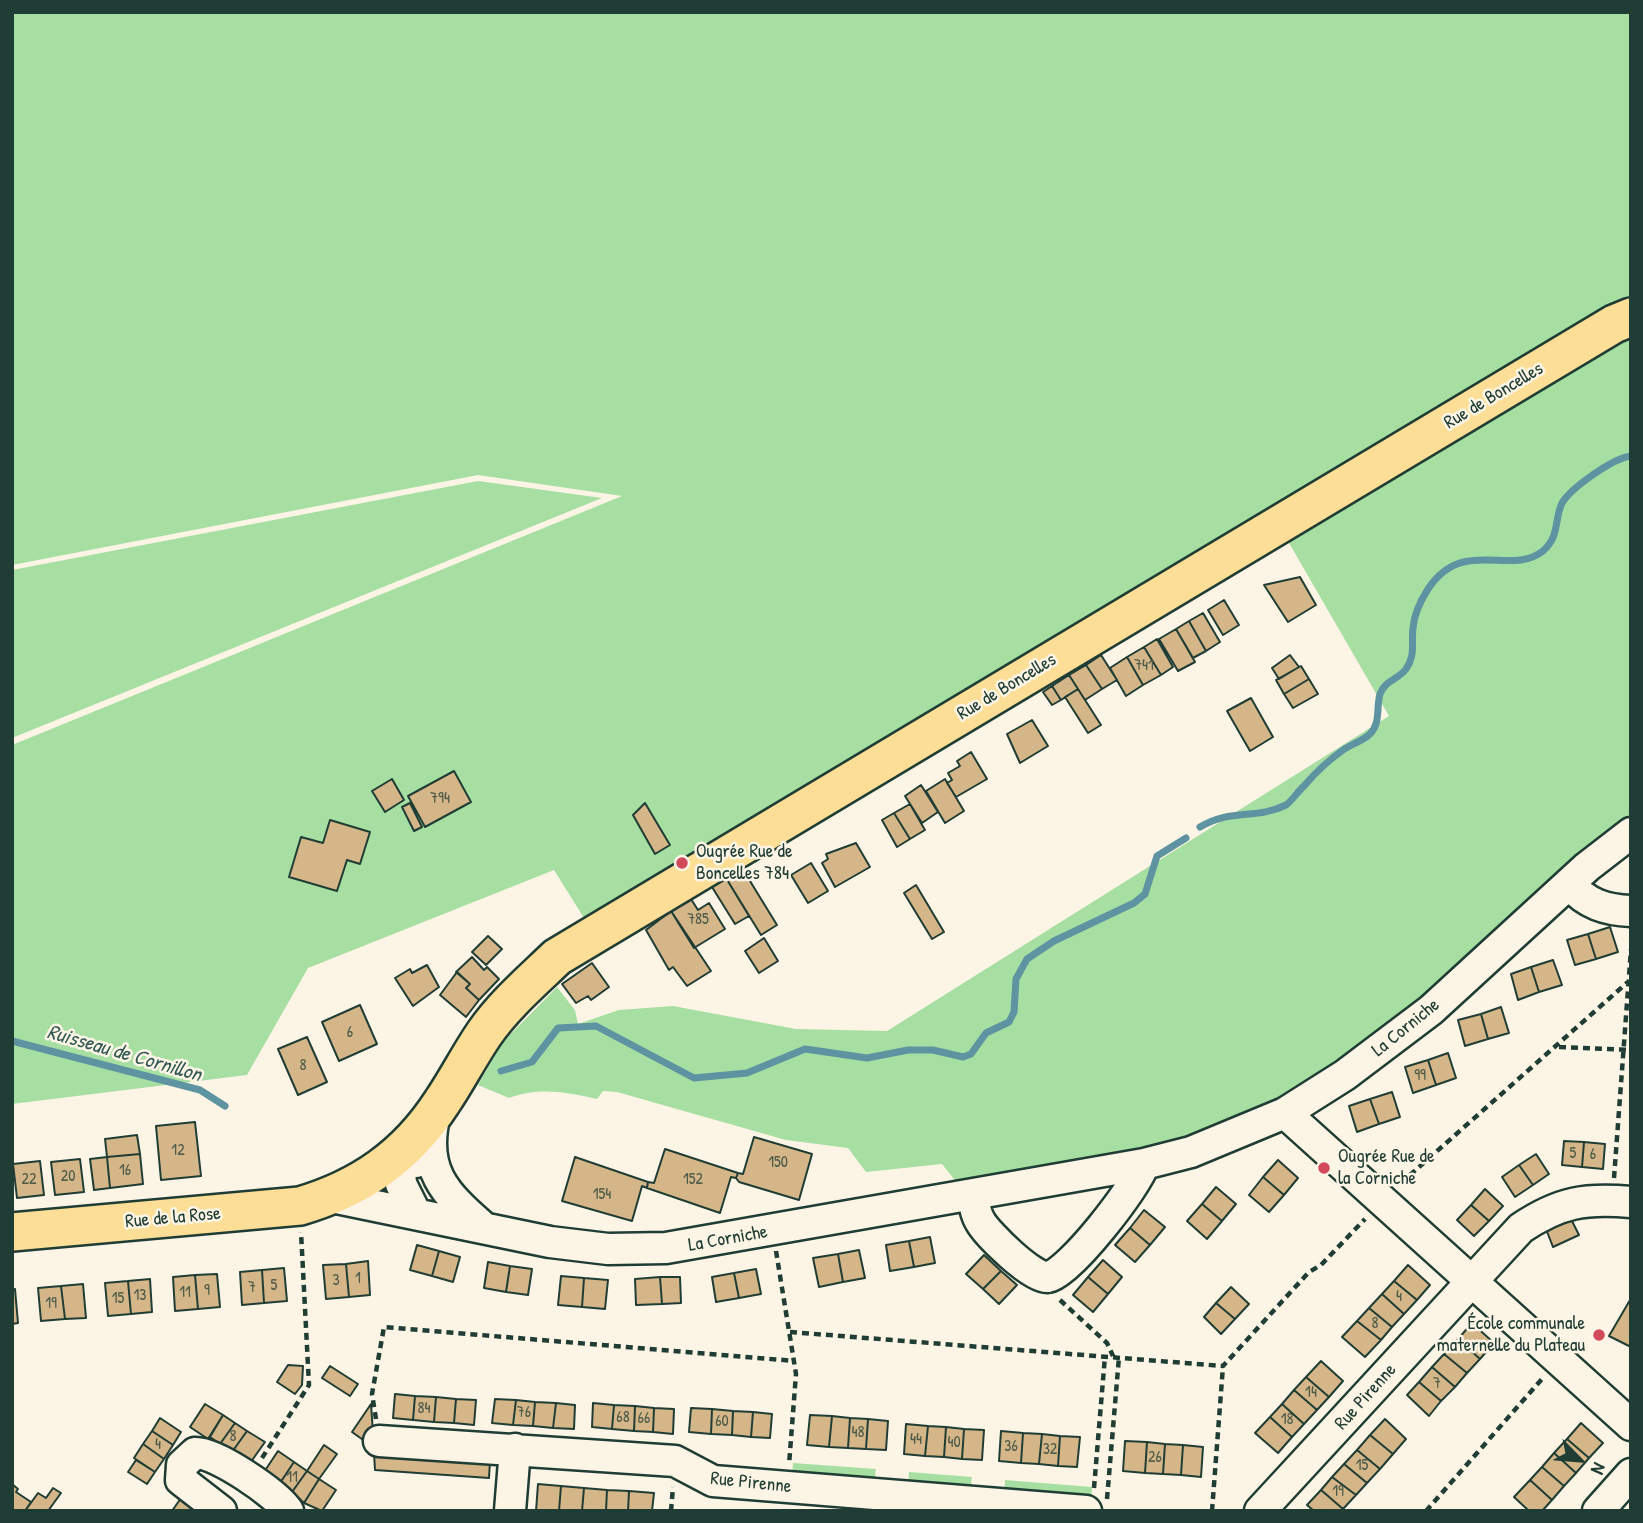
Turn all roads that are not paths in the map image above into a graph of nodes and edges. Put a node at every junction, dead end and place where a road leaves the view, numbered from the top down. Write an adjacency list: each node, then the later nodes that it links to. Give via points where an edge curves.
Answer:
1 (1631, 317): 6 (main road, Rue de Boncelles, via 557,957 484,1033)
2 (1631, 833): 3 (street, La Corniche)
3 (1569, 884): 4 (street, via 1591,903); 5 (street, La Corniche, via 1392,1042)
4 (1631, 911)
5 (1285, 1113): 8 (street, La Corniche, via 1191,1152); 16 (street)
6 (435, 1114): 7 (main road, Rue de la Rose); 9 (street, La Corniche, via 430,1138)
7 (399, 1155): 9 (street, La Corniche); 11 (main road, Rue de la Rose, via 365,1180); 13 (street, via 401,1184)
8 (1144, 1164): 10 (street, La Corniche); 10 (street, via 1133,1188 1065,1268 1048,1277 1035,1275 987,1231)
9 (436, 1176): 14 (street, La Corniche, via 450,1198)
10 (973, 1195): 14 (street, La Corniche, via 666,1248 562,1244)
11 (316, 1201): 13 (street, Rue de la Rose); 15 (main road, Rue de la Rose)
12 (1621, 1201): 16 (street, Rue Pirenne, via 1572,1202 1545,1212 1521,1228)
13 (416, 1214): 14 (street, La Corniche)
14 (483, 1226)
15 (12, 1232)
16 (1471, 1282): 17 (street); 25 (street, Rue Pirenne)
17 (1631, 1425)
18 (379, 1441): 19 (street, Rue Pirenne)
19 (515, 1448): 21 (street, Rue Pirenne, via 675,1461 713,1481); 24 (street)
20 (1631, 1474): 26 (street)
21 (1090, 1504)
22 (221, 1511): 23 (street, via 181,1480 179,1473 187,1458 203,1452 212,1455 279,1500)
23 (288, 1511)
24 (510, 1511)
25 (1260, 1511)
26 (1598, 1511)

